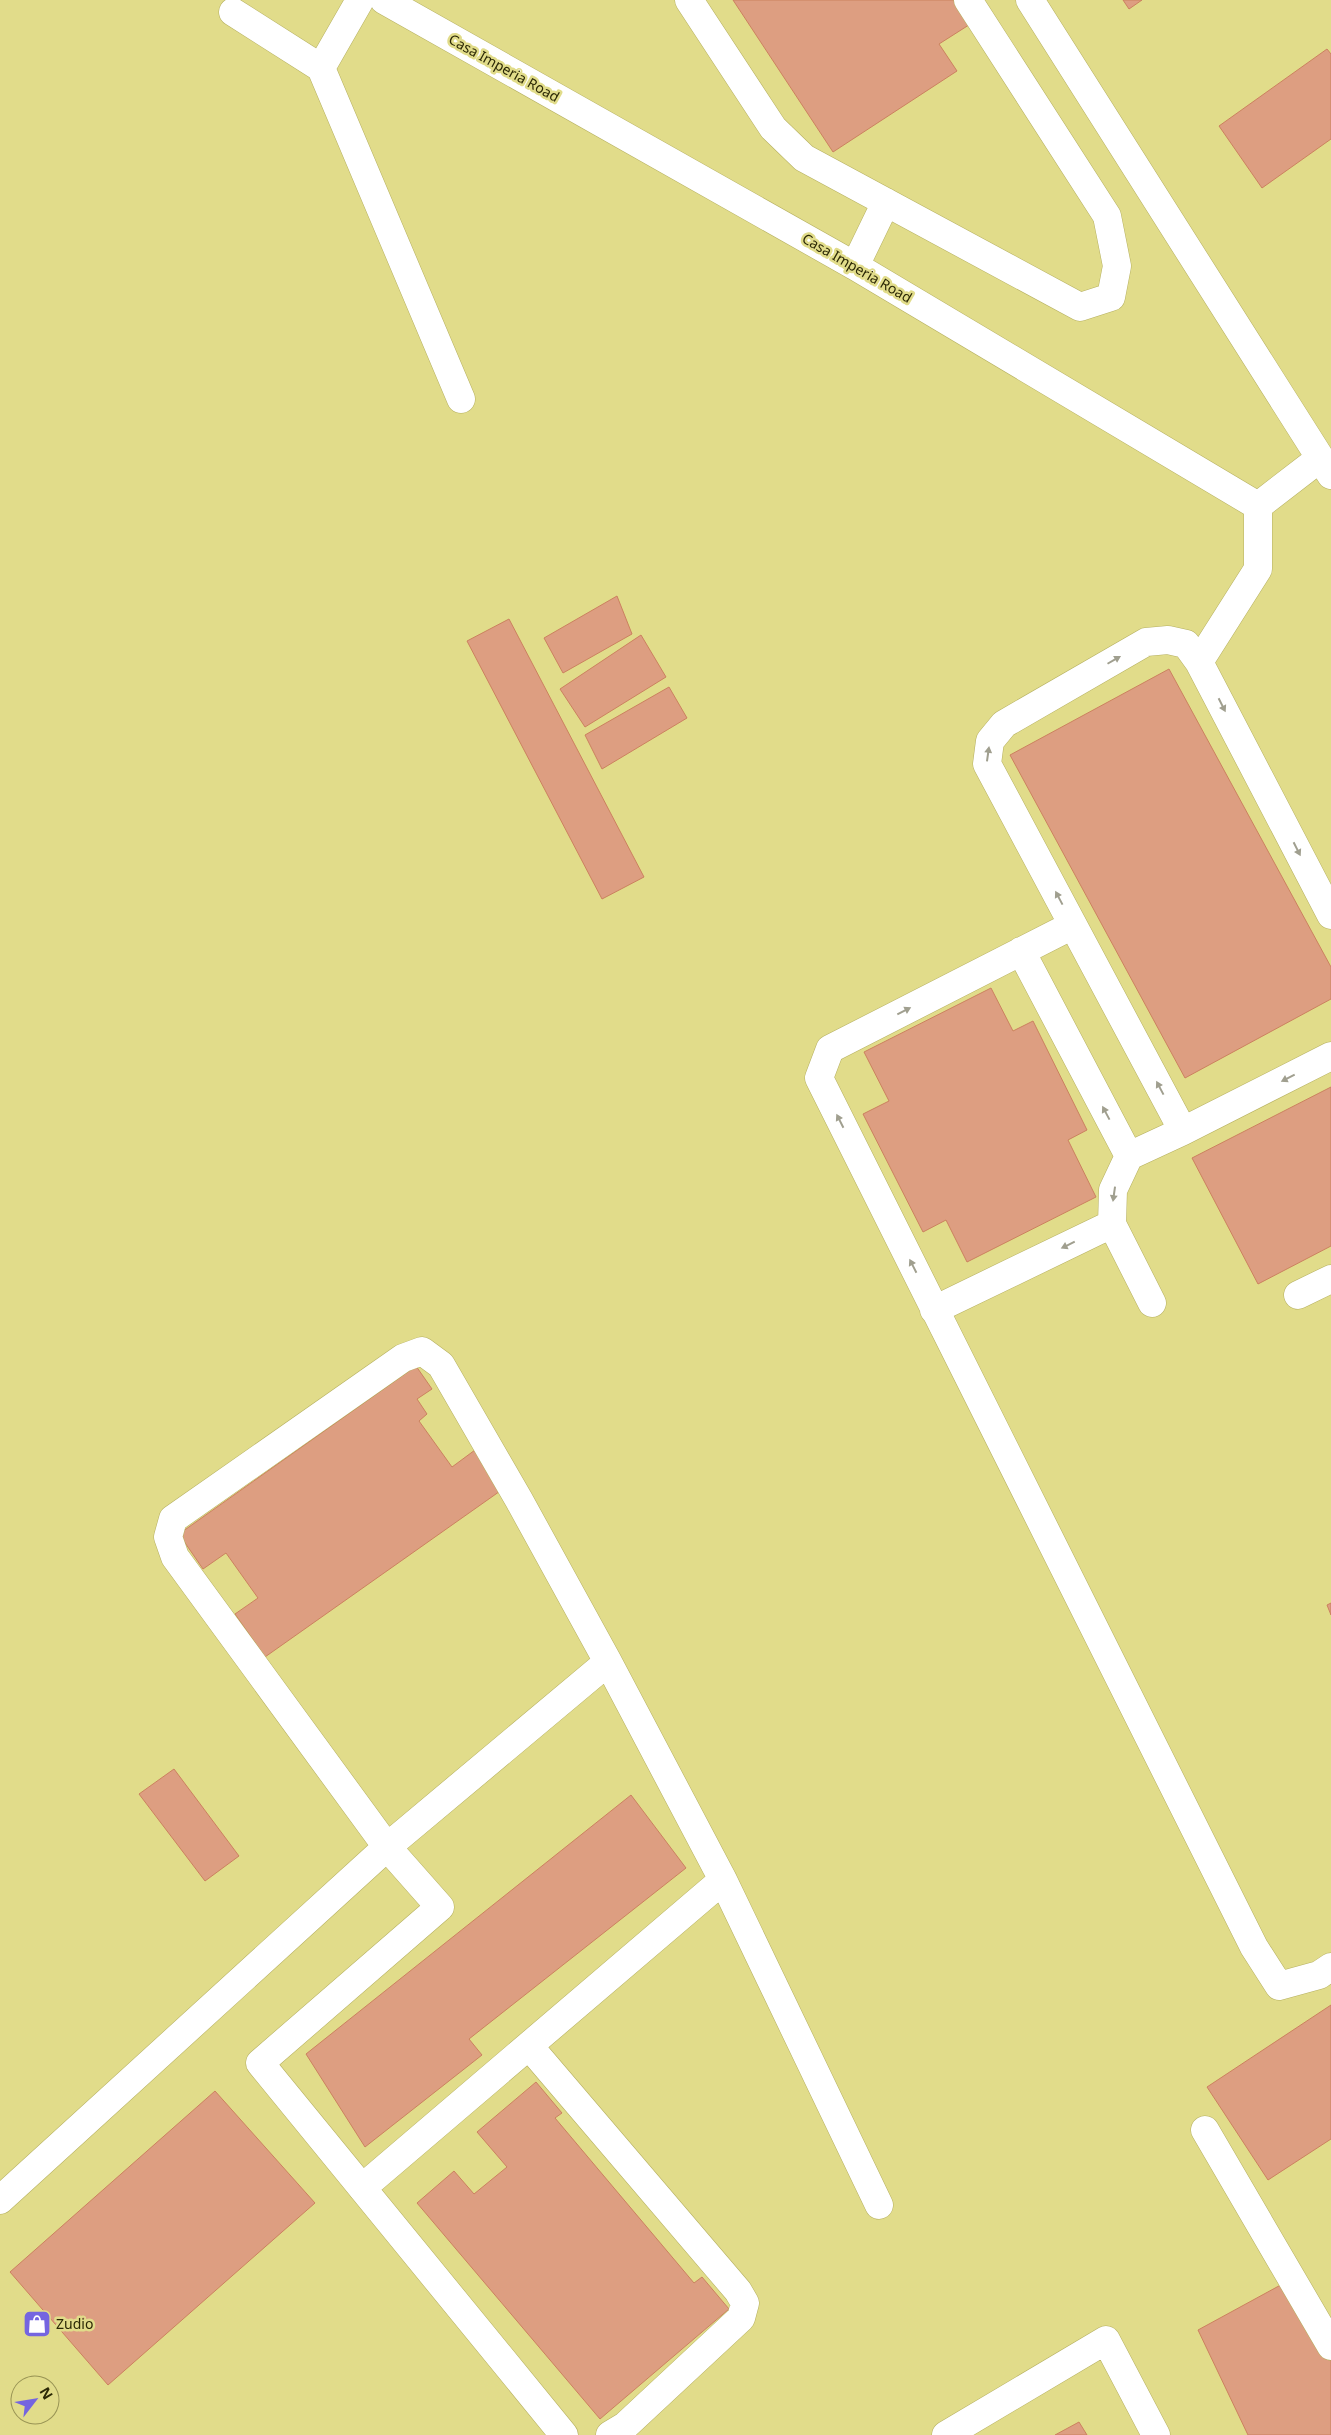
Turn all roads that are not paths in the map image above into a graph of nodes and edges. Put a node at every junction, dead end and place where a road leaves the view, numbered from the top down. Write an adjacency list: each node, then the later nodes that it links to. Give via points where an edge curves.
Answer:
1 (360, 0): 7 (street)
2 (384, 0): 9 (street, Casa Imperia Road)
3 (689, 0): 8 (street, via 773,128 804,158)
4 (968, 0): 8 (street, via 1107,216 1117,266 1111,297 1080,307)
5 (1030, 0): 11 (street)
6 (233, 12): 7 (street)
7 (321, 68): 10 (street)
8 (886, 202): 9 (street)
9 (855, 266): 12 (street, Casa Imperia Road)
10 (461, 399)
11 (1325, 467): 12 (street)
12 (1258, 506): 13 (street, via 1258,568)
13 (1199, 662): 14 (street, one-way to 14); 15 (street, one-way to 13, via 987,764 990,741 1004,724 1146,642 1168,640 1186,644)
14 (1331, 915)
15 (1073, 925): 16 (street); 18 (street, one-way to 15)
16 (1021, 951): 19 (street, one-way to 16); 24 (street, one-way to 16, via 819,1078 830,1049)
17 (1331, 1056): 18 (street, one-way to 18)
18 (1183, 1131): 19 (street)
19 (1129, 1156): 20 (street, one-way to 20, via 1113,1190)
20 (1112, 1224): 23 (street); 24 (street, one-way to 24)
21 (1331, 1278): 22 (street)
22 (1298, 1295)
23 (1152, 1303)
24 (934, 1310): 28 (street, via 1254,1947 1279,1986 1319,1975)
25 (608, 1662): 26 (street); 26 (street, via 441,1365 422,1351 403,1358 173,1519 168,1537 175,1557); 27 (street)
26 (388, 1848): 31 (street, via 440,1906 260,2063); 32 (street)
27 (723, 1880): 29 (street); 33 (street)
28 (1331, 1967)
29 (529, 2046): 31 (street); 36 (street, via 745,2303 741,2318 625,2426)
30 (1205, 2130): 34 (street)
31 (362, 2188): 35 (street)
32 (0, 2200)
33 (879, 2205)
34 (1331, 2346)
35 (564, 2435)
36 (610, 2435)
37 (946, 2435): 38 (street, via 1106,2340)
38 (1156, 2435)

